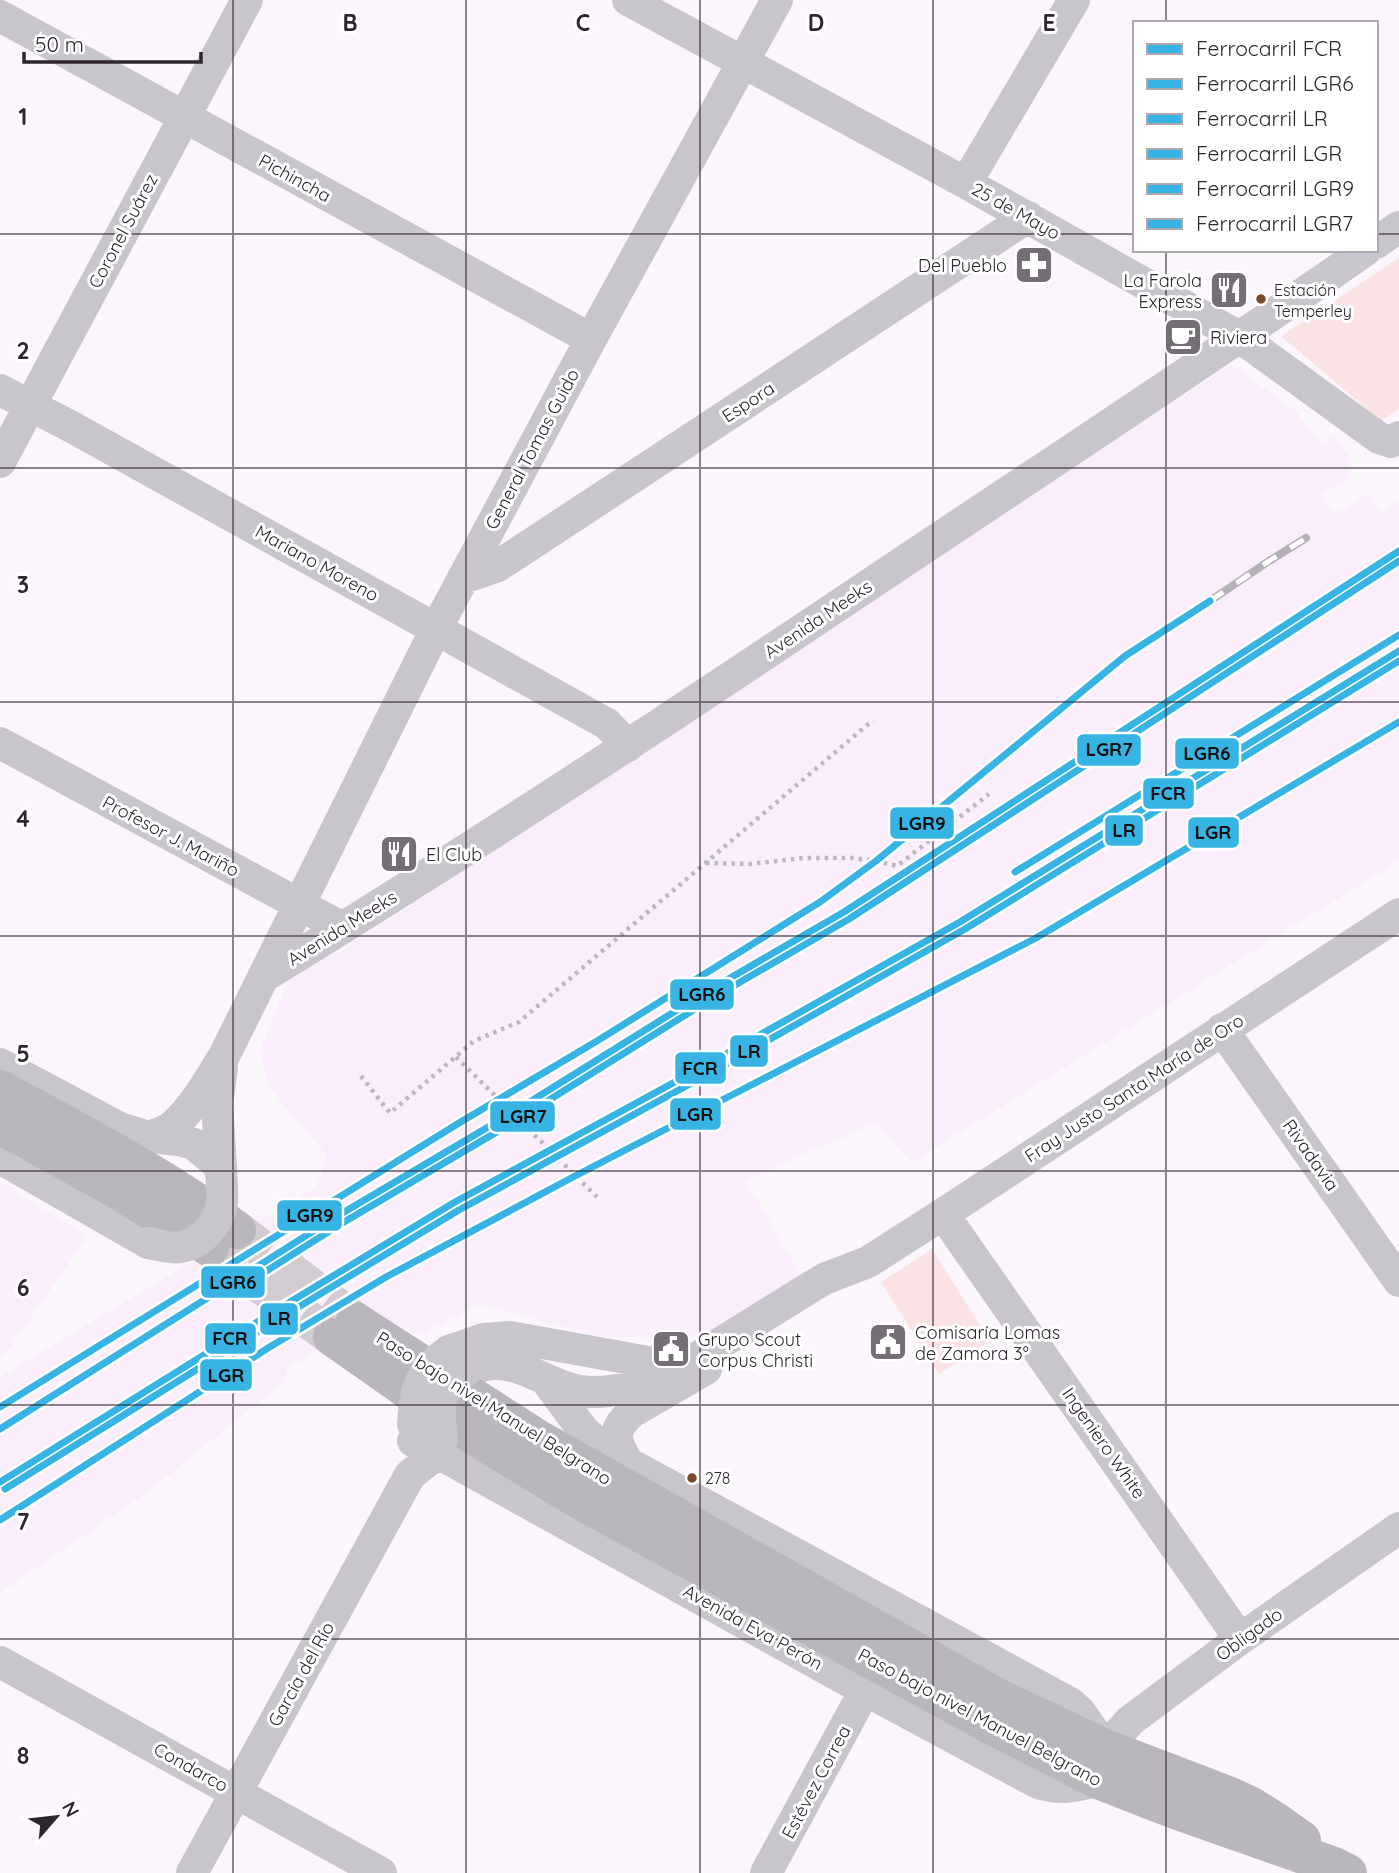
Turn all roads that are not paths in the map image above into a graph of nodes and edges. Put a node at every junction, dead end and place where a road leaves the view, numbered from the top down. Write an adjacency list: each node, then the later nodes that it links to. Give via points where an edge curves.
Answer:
1 (247, 0): 7 (street, Coronel Suárez)
2 (628, 0): 6 (street, 25 de Mayo)
3 (777, 0): 6 (street, General Tomas Guido)
4 (1074, 0): 8 (street)
5 (0, 16): 7 (street, Pichincha)
6 (743, 63): 8 (street, 25 de Mayo); 14 (street, General Tomas Guido)
7 (183, 118): 14 (street, Pichincha); 16 (street, Coronel Suárez)
8 (966, 183): 9 (street, 25 de Mayo)
9 (1028, 217): 13 (street, 25 de Mayo); 19 (street, Espora, via 498,566)
10 (1399, 228): 11 (street)
11 (1378, 242)
12 (1363, 252): 13 (street, Avenida Meeks)
13 (1241, 338): 17 (street, 25 de Mayo, via 1379,438); 22 (street, Avenida Meeks)
14 (591, 339): 19 (street, General Tomas Guido)
15 (0, 390): 16 (street, Mariano Moreno)
16 (30, 406): 18 (street, Coronel Suárez); 20 (street, Mariano Moreno)
17 (1395, 440)
18 (0, 462)
19 (463, 578): 20 (street, General Tomas Guido)
20 (436, 629): 22 (street, Mariano Moreno, via 607,724); 23 (street, General Tomas Guido)
21 (0, 743): 23 (street, Profesor J. Mariño)
22 (628, 746): 25 (street, Avenida Meeks)
23 (298, 904): 25 (street, Profesor J. Mariño); 26 (street, General Tomas Guido)
24 (1399, 914): 27 (street, Fray Justo Santa María de Oro)
25 (343, 928): 26 (street, Avenida Meeks)
26 (263, 977): 28 (street, General Tomas Guido)
27 (1222, 1029): 35 (street, Fray Justo Santa María de Oro); 36 (street, Rivadavia)
28 (224, 1056): 32 (street, via 180,1119); 34 (street, via 217,1104)
29 (0, 1064): 32 (street, via 99,1119)
30 (0, 1089): 31 (main road, via 169,1182 200,1203 223,1239 114,1188)
31 (0, 1125)
32 (149, 1137): 34 (street, via 194,1144)
33 (0, 1158): 34 (street, bridge, via 148,1242 167,1247 195,1242 216,1222 222,1200)
34 (221, 1167)
35 (943, 1214): 39 (street, Fray Justo Santa María de Oro, via 868,1262 824,1279); 44 (street, Ingeniero White)
36 (1399, 1280)
37 (344, 1329): 47 (main road, Paso bajo nivel Manuel Belgrano, via 999,1698)
38 (458, 1361): 39 (street, García del Río, via 484,1339 510,1337 659,1364); 40 (street, via 506,1365); 41 (street, García del Río, bridge, via 457,1376 439,1402)
39 (685, 1373): 40 (street, via 608,1391 583,1392); 42 (street, Fray Justo Santa María de Oro, via 622,1421 616,1440)
40 (546, 1380): 42 (street, via 583,1430)
41 (427, 1439): 46 (street, Avenida Eva Perón); 48 (street, García del Río)
42 (628, 1463): 47 (street, via 1070,1703 1080,1712)
43 (1399, 1528): 44 (street, Obligado)
44 (1240, 1639): 47 (street, Obligado, via 1130,1720)
45 (0, 1662): 48 (street, Condarco)
46 (865, 1690): 47 (street, Avenida Eva Perón, via 1052,1788 1065,1788); 52 (street, Estévez Correa)
47 (1102, 1764): 49 (main road, Paso bajo nivel Manuel Belgrano, via 1228,1795 1274,1819)
48 (236, 1793): 50 (street, García del Río); 51 (street, Condarco)
49 (1341, 1869)
50 (192, 1873)
51 (381, 1873)
52 (766, 1873)

